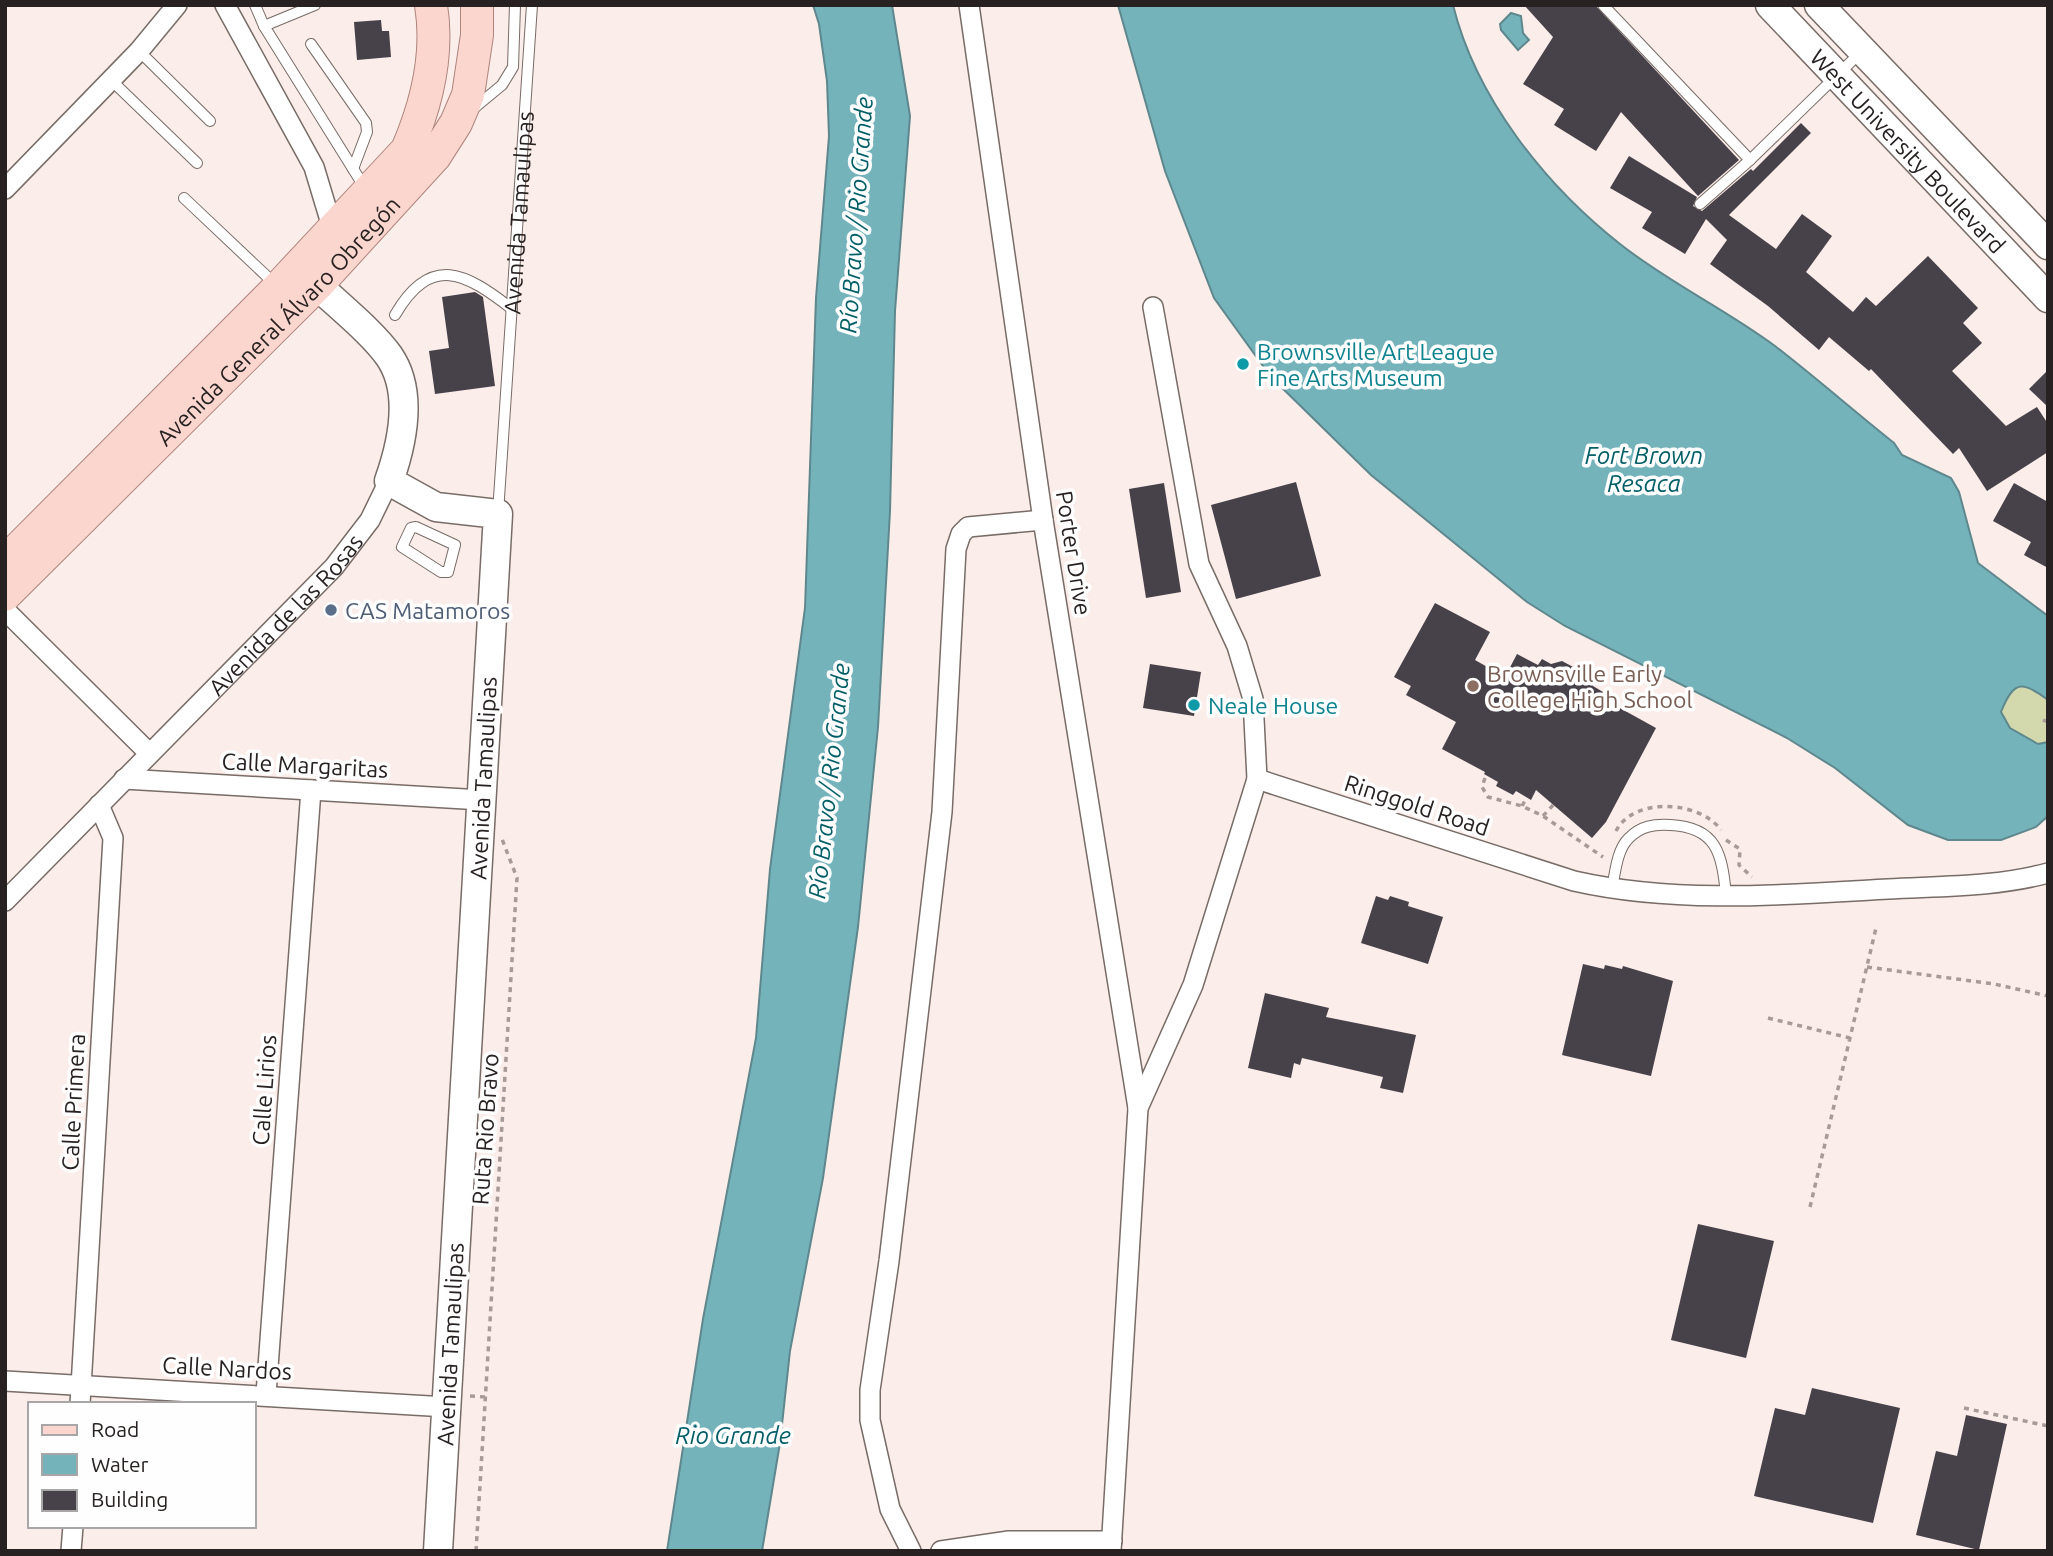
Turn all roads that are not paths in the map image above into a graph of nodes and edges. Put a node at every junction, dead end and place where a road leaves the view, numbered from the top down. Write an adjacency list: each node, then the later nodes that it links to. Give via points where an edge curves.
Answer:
1 (177, 5): 16 (street)
2 (225, 5): 27 (street, via 309,157)
3 (255, 5): 13 (lane)
4 (315, 5): 13 (lane)
5 (431, 5): 23 (main road, Avenida General Álvaro Obregón, via 434,44 418,125 407,150)
6 (477, 5): 20 (main road, Avenida General Álvaro Obregón, via 473,67)
7 (515, 5): 20 (lane, via 510,76)
8 (532, 5): 33 (lane, Avenida Tamaulipas)
9 (969, 5): 39 (street, Porter Drive)
10 (1603, 5): 21 (lane)
11 (1770, 5): 17 (street, West University Boulevard)
12 (1819, 5): 15 (street, West University Boulevard)
13 (264, 26): 23 (lane)
14 (312, 44): 23 (lane, via 366,123)
15 (1862, 50): 17 (lane); 28 (street, West University Boulevard)
16 (139, 51): 18 (street); 19 (lane)
17 (1837, 75): 21 (lane); 31 (street, West University Boulevard)
18 (111, 80): 22 (lane); 24 (street)
19 (210, 121)
20 (456, 123): 29 (main road, Avenida General Álvaro Obregón, via 429,164)
21 (1750, 160): 26 (lane)
22 (197, 163)
23 (361, 182): 27 (main road, Avenida General Álvaro Obregón)
24 (5, 189)
25 (184, 198): 30 (lane)
26 (1700, 204)
27 (333, 230): 30 (main road, Avenida General Álvaro Obregón)
28 (2048, 245)
29 (317, 285): 35 (main road, Avenida General Álvaro Obregón); 36 (street, Avenida de las Rosas, via 389,356 397,372 403,420)
30 (279, 287): 35 (main road, Avenida General Álvaro Obregón)
31 (2048, 298)
32 (1153, 307): 45 (street, via 1199,564 1237,646 1253,699)
33 (512, 309): 34 (lane, via 471,279 441,276 408,293); 37 (lane, Avenida Tamaulipas)
34 (395, 315)
35 (194, 389): 40 (main road, Avenida General Álvaro Obregón); 41 (main road, Avenida General Álvaro Obregón)
36 (389, 481): 38 (street); 43 (street, Avenida de las Rosas, via 370,520 334,568)
37 (498, 514): 38 (street); 47 (street, Avenida Tamaulipas)
38 (432, 519): 38 (lane, via 411,528 402,547 448,572 455,545)
39 (1043, 520): 53 (street, Porter Drive); 62 (street, via 968,527 956,549 942,812 870,1390 870,1420 890,1509)
40 (5, 562)
41 (5, 595)
42 (5, 610): 43 (street)
43 (149, 753): 44 (street, Avenida de las Rosas)
44 (124, 779): 46 (street, Calle Margaritas); 48 (street, Avenida de las Rosas)
45 (1257, 779): 50 (street, Ringgold Road, via 1574,881); 53 (street, via 1192,985)
46 (311, 790): 47 (street, Calle Margaritas); 56 (street, Calle Lirios)
47 (482, 800): 57 (street, Avenida Tamaulipas)
48 (99, 805): 52 (street, Avenida de las Rosas); 55 (street, Calle Primera, via 113,838)
49 (2048, 873): 51 (street, Ringgold Road, via 2003,883)
50 (1612, 889): 51 (street, Ringgold Road, via 1667,896); 51 (lane, via 1627,839 1644,827 1691,825 1719,850)
51 (1726, 895)
52 (5, 901)
53 (1138, 1108): 59 (street)
54 (5, 1381): 55 (street, Calle Nardos)
55 (81, 1394): 56 (street, Calle Nardos)
56 (266, 1394): 57 (street, Calle Nardos)
57 (447, 1407): 61 (street, Avenida Tamaulipas)
58 (73, 1528): 60 (street)
59 (1111, 1546): 63 (street, via 1009,1541)
60 (71, 1551)
61 (438, 1551)
62 (911, 1551)
63 (941, 1551)

